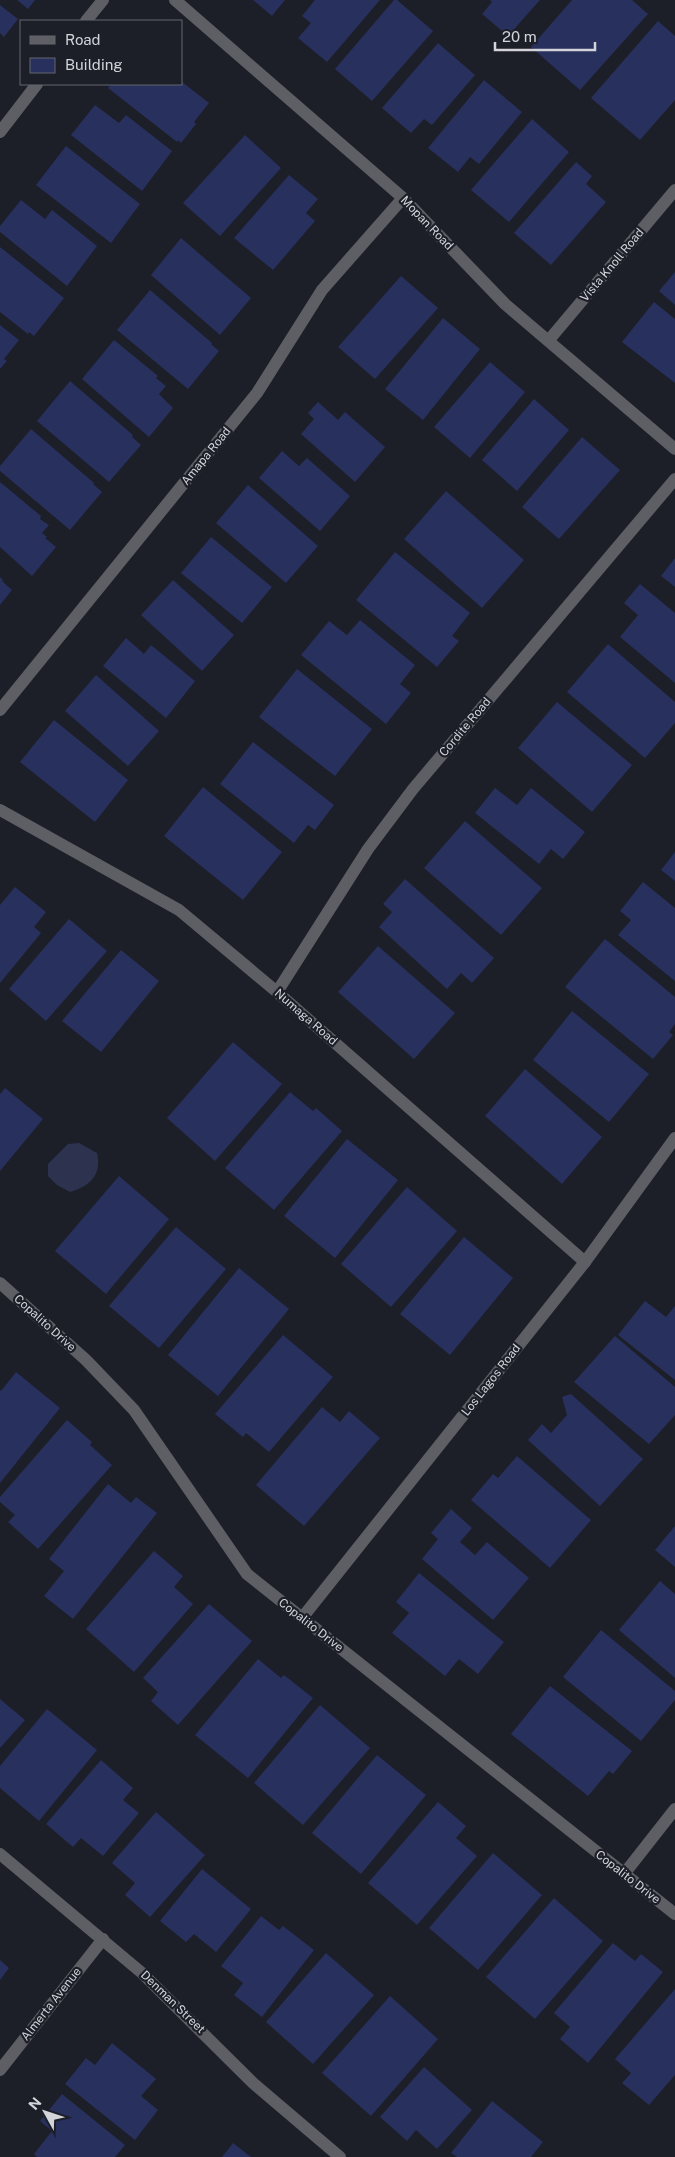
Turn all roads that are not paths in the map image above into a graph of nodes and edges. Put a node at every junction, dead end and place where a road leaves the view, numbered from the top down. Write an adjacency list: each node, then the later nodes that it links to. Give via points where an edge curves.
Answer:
1 (103, 0): 3 (street)
2 (175, 0): 7 (street, Mopan Road)
3 (87, 20)
4 (37, 85): 5 (street)
5 (0, 132)
6 (675, 190): 8 (street, Vista Knoll Road)
7 (403, 198): 8 (street, Mopan Road, via 505,304); 11 (street, Amapa Road, via 322,290 257,393)
8 (549, 340): 9 (street, Mopan Road)
9 (675, 449)
10 (675, 479): 13 (street, Cordite Road, via 413,789 368,849)
11 (0, 710)
12 (0, 810): 13 (street, Numaga Road, via 179,910)
13 (277, 992): 15 (street, Numaga Road)
14 (675, 1138): 15 (street, Los Lagos Road)
15 (585, 1262): 17 (street, Los Lagos Road)
16 (0, 1283): 17 (street, Copalito Drive, via 86,1360 134,1410 246,1574)
17 (302, 1618): 20 (street, Copalito Drive)
18 (675, 1809): 20 (street)
19 (0, 1854): 22 (street, Denman Street)
20 (624, 1874): 21 (street, Copalito Drive)
21 (675, 1914)
22 (102, 1939): 23 (street, Almerta Avenue); 24 (street, Denman Street, via 142,1973 253,2083)
23 (0, 2070)
24 (340, 2157)

